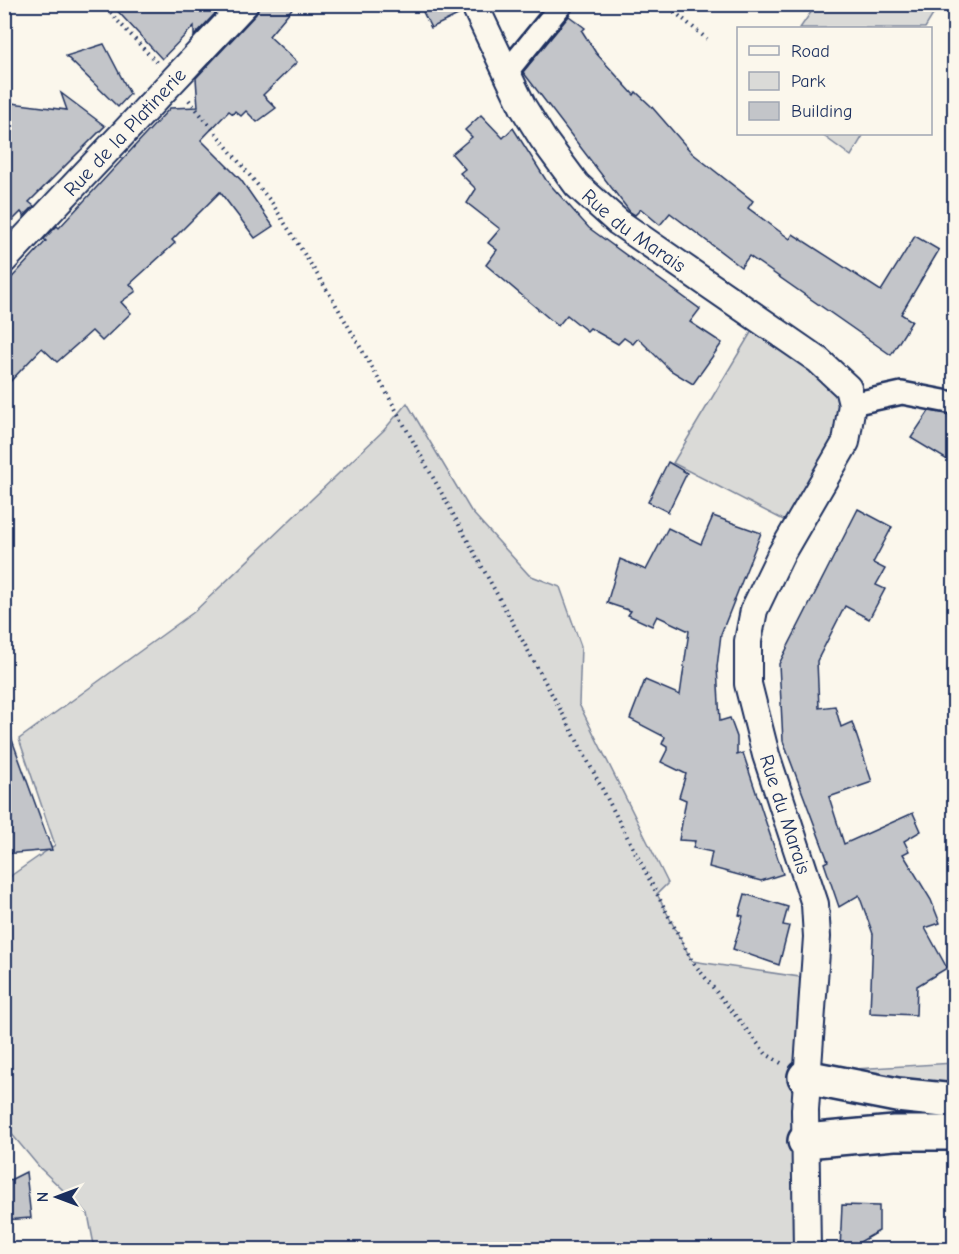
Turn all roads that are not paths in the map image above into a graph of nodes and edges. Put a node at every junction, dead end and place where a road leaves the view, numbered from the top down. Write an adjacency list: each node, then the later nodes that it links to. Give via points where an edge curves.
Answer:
1 (245, 4): 5 (street, Rue de la Platinerie)
2 (474, 4): 4 (street, Rue du Marais)
3 (562, 4): 4 (street)
4 (506, 73): 7 (street, Rue du Marais, via 543,139 577,185 618,222 818,360 848,388)
5 (4, 260)
6 (954, 403): 7 (street, via 902,393)
7 (852, 404): 8 (street, Rue du Marais, via 846,442 781,554 754,610 748,641 748,684 766,755 815,904 817,937)
8 (806, 1077): 9 (highway, via 897,1095); 11 (street, Rue du Marais)
9 (954, 1101)
10 (954, 1133): 11 (highway, via 894,1132)
11 (805, 1141): 12 (street, Rue du Marais)
12 (807, 1250)

